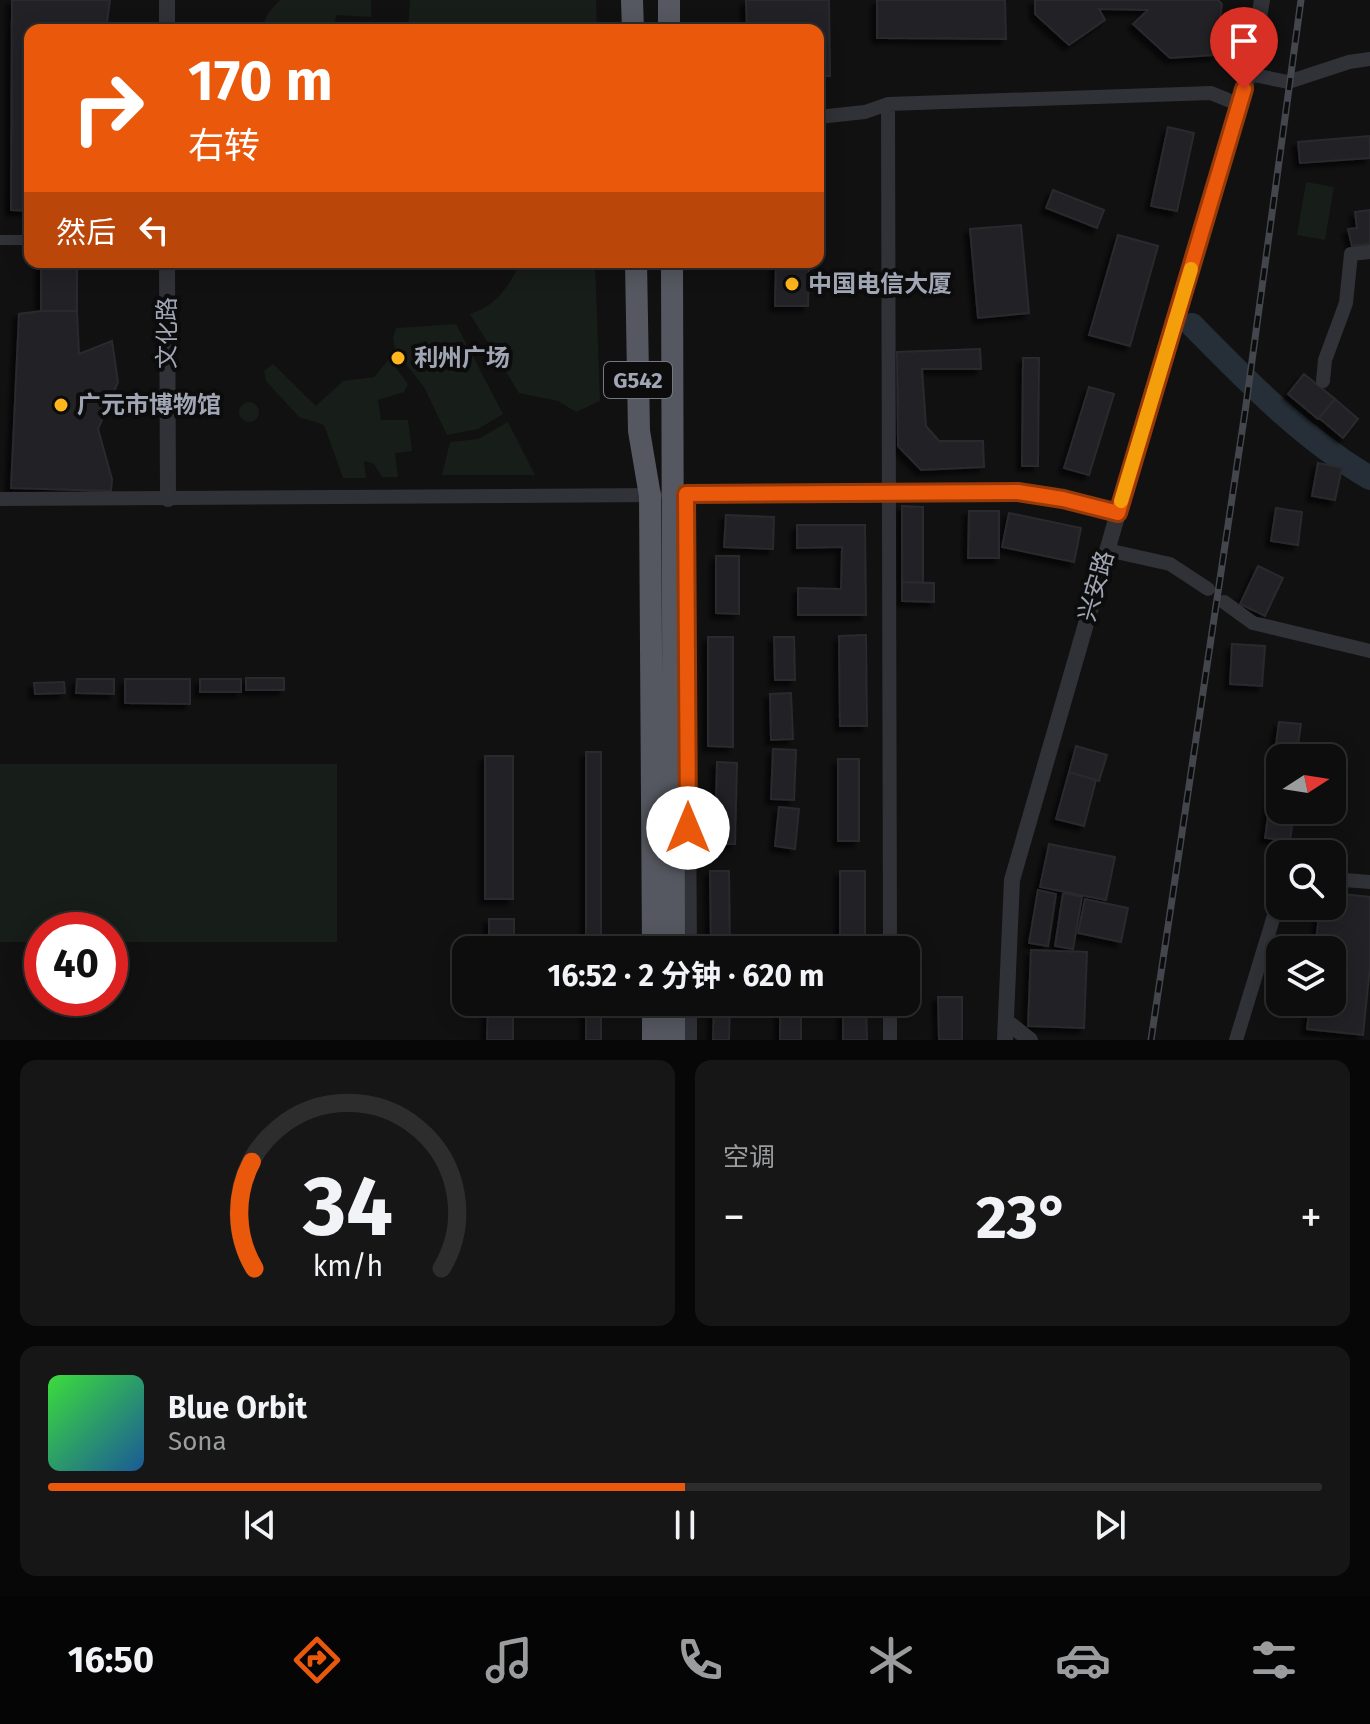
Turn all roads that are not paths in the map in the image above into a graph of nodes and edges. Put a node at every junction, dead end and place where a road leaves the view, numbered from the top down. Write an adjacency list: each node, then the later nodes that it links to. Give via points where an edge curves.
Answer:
1 (167, 0): 5 (street)
2 (632, 0): 6 (highway)
3 (669, 0): 7 (highway)
4 (1262, 0): 9 (street, 兴安路)
5 (167, 24)
6 (633, 24)
7 (669, 24)
8 (1370, 59): 9 (street, via 1288,82)
9 (1249, 74): 11 (street, 兴安路)
10 (888, 104): 11 (street, via 1211,93); 12 (street); 20 (street)
11 (1240, 105): 24 (street, 兴安路)
12 (824, 116)
13 (0, 240): 14 (street)
14 (24, 240)
15 (1370, 252): 19 (street, via 1351,254 1346,303 1325,360)
16 (167, 268): 23 (street, 文化路)
17 (636, 268): 21 (highway, G542, via 639,431)
18 (672, 268): 21 (highway, G542, via 674,433)
19 (1323, 381)
20 (887, 494): 21 (street); 24 (street, via 1018,492); 35 (street)
21 (669, 495): 23 (street); 32 (highway, G542); 33 (highway, G542); 34 (street)
22 (0, 499): 23 (street)
23 (168, 499)
24 (1118, 513): 25 (street, 兴安路)
25 (1107, 550): 26 (street, via 1170,564); 40 (street, 兴安路, via 1012,880)
26 (1208, 589)
27 (1224, 602): 28 (street, via 1253,623)
28 (1370, 651)
29 (1346, 880): 30 (street)
30 (1370, 882)
31 (1273, 920): 47 (street)
32 (653, 936)
33 (674, 936)
34 (688, 936)
35 (890, 936)
36 (653, 1016): 41 (highway)
37 (674, 1016): 42 (highway)
38 (689, 1016): 43 (street)
39 (890, 1016): 44 (street)
40 (1006, 1021): 45 (street, 兴安路); 46 (street)
41 (653, 1040)
42 (674, 1040)
43 (689, 1040)
44 (890, 1040)
45 (1005, 1040)
46 (1030, 1040)
47 (1236, 1040)

